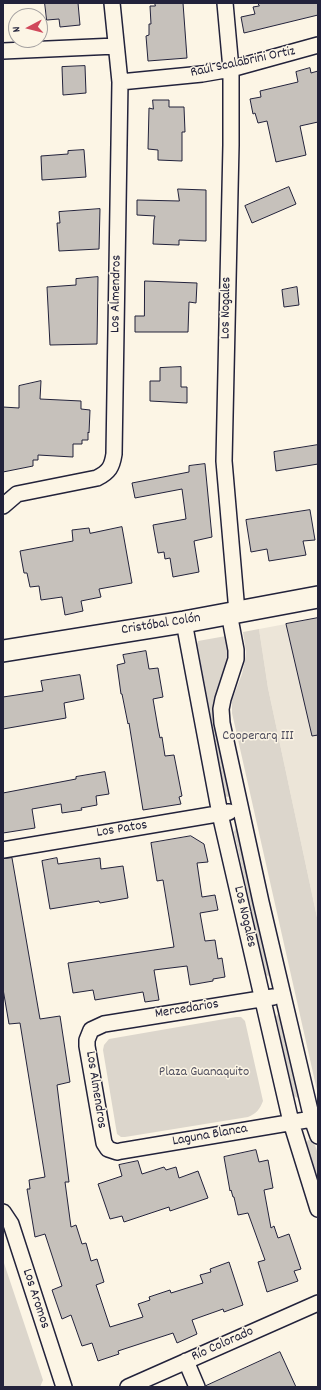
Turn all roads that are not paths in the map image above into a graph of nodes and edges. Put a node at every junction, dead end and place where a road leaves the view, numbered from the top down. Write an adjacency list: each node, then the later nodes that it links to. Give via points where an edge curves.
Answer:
1 (112, 3): 4 (street, Los Almendros)
2 (225, 3): 6 (street, Los Nogales)
3 (318, 45): 6 (street, Raúl Scalabrini Ortiz)
4 (116, 46): 5 (street); 7 (street, Los Almendros)
5 (3, 50)
6 (231, 68): 7 (street, Raúl Scalabrini Ortiz, via 202,74); 10 (street, Los Nogales, via 224,461)
7 (120, 82): 8 (street, Los Almendros, via 113,463 107,473 97,478 17,494)
8 (3, 506)
9 (318, 597): 10 (street, Cristóbal Colón)
10 (233, 613): 11 (street, Cristóbal Colón); 13 (street, Los Nogales, via 236,659 221,709)
11 (184, 622): 12 (street, Cristóbal Colón); 14 (street, Los Nogales)
12 (3, 650)
13 (242, 810): 14 (street, Los Patos); 16 (street, Los Nogales)
14 (220, 814): 15 (street, Los Patos); 17 (street, Los Nogales)
15 (3, 850)
16 (283, 995): 17 (street, Mercedarios); 19 (street, Los Nogales)
17 (262, 998): 18 (street, Mercedarios, via 104,1024); 20 (street, Los Nogales)
18 (91, 1030): 22 (street, Los Almendros, via 87,1046 103,1138)
19 (312, 1119): 20 (street, Laguna Blanca); 21 (street, Los Nogales)
20 (291, 1122): 22 (street, Laguna Blanca, via 117,1152); 23 (street, Los Nogales)
21 (318, 1136)
22 (108, 1149)
23 (318, 1209)
24 (3, 1212): 27 (street, Los Aromos, via 11,1224)
25 (318, 1302): 26 (street, Río Colorado)
26 (186, 1361): 28 (street, Río Colorado); 29 (street)
27 (64, 1387)
28 (128, 1387)
29 (197, 1387)

